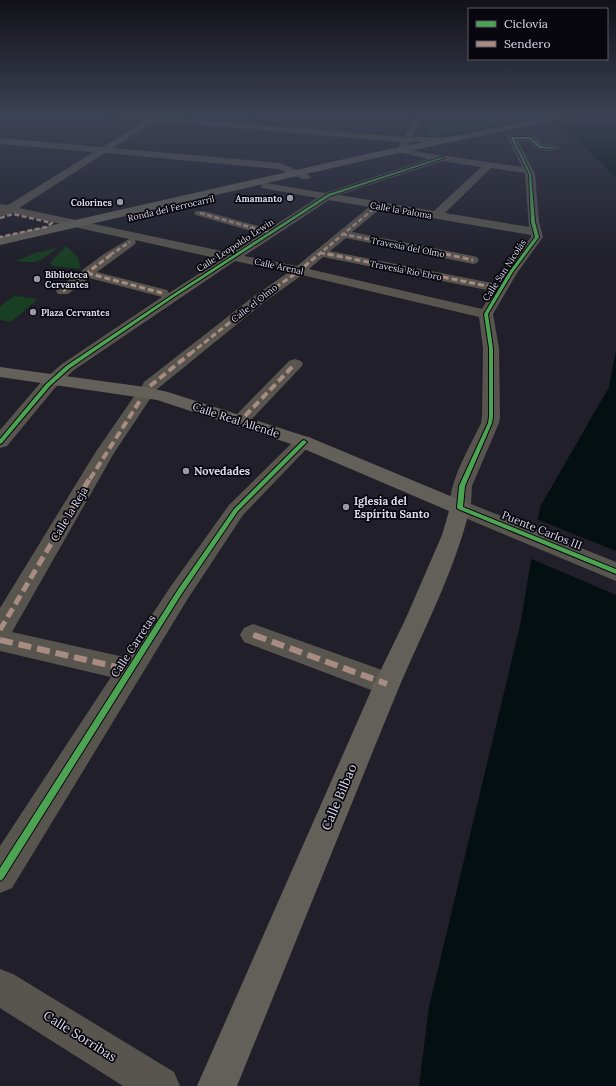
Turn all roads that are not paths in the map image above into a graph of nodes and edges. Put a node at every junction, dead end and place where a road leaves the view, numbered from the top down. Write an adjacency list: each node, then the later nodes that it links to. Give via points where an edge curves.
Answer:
1 (489, 165): 17 (street)
2 (78, 166): 15 (street)
3 (276, 166): 10 (street)
4 (334, 166): 10 (main road, Ronda del Ferrocarril)
5 (351, 166): 11 (main road, Ronda del Ferrocarril)
6 (420, 166): 13 (street, Calle Leopoldo Lewin)
7 (494, 166): 9 (street, Calle Leopoldo Lewin)
8 (526, 166): 9 (street, Calle San Nicolás)
9 (529, 171): 21 (street, Calle San Nicolás)
10 (296, 173): 11 (street); 19 (main road, Ronda del Ferrocarril)
11 (306, 177): 12 (main road, Ronda del Ferrocarril)
12 (266, 186): 13 (street, Calle la Paloma); 20 (main road, Ronda del Ferrocarril)
13 (325, 197): 14 (street, Calle la Paloma); 22 (street, Calle Leopoldo Lewin)
14 (377, 206): 17 (street, Calle la Paloma); 23 (street, Calle el Olmo)
15 (3, 210): 19 (street, Calle Arenal)
16 (200, 213): 22 (street)
17 (436, 216): 21 (street, Calle la Paloma)
18 (0, 220): 24 (street, via 13,214 52,223 46,227)
19 (76, 223): 20 (street, Calle Arenal); 25 (main road, Ronda del Ferrocarril)
20 (92, 227): 27 (main road, Ronda del Ferrocarril); 29 (street, Calle Arenal)
21 (535, 232): 36 (street, Calle San Nicolás, via 537,237 511,272)
22 (271, 233): 29 (street, Calle Leopoldo Lewin)
23 (342, 234): 28 (street, Calle el Olmo); 30 (street, Travesía del Olmo)
24 (0, 237)
25 (0, 241)
26 (130, 242): 32 (street)
27 (0, 248)
28 (320, 253): 31 (street, Calle el Olmo); 33 (street, Travesía Río Ebro)
29 (235, 257): 31 (street, Calle Arenal); 39 (street, Calle Leopoldo Lewin, via 173,296)
30 (473, 260)
31 (299, 271): 36 (street, Calle Arenal); 40 (street, Calle el Olmo, via 258,300)
32 (87, 274): 34 (street); 35 (street)
33 (492, 287)
34 (63, 291)
35 (162, 293)
36 (486, 314): 44 (street, Calle San Nicolás, via 490,348 491,417 462,486)
37 (295, 364): 41 (street, Calle Real Allende)
38 (0, 372): 39 (main road, Calle Real Allende)
39 (54, 379): 42 (street, Calle Leopoldo Lewin); 43 (main road, Calle Real Allende, via 145,392)
40 (146, 392): 46 (street, Calle la Reja, via 105,453)
41 (245, 416)
42 (0, 442)
43 (304, 442): 44 (main road, Calle Real Allende); 49 (street, Calle Carretas, via 236,510)
44 (460, 508): 45 (street, Puente Carlos III); 50 (main road, Calle Bilbao, via 453,535)
45 (616, 572)
46 (0, 630)
47 (253, 634): 50 (street)
48 (0, 640): 49 (street)
49 (130, 670): 51 (street, Calle Carretas)
50 (387, 684): 54 (main road, Calle Bilbao)
51 (0, 876)
52 (0, 987): 53 (street, Calle Sorribas)
53 (160, 1086)
54 (217, 1086)

